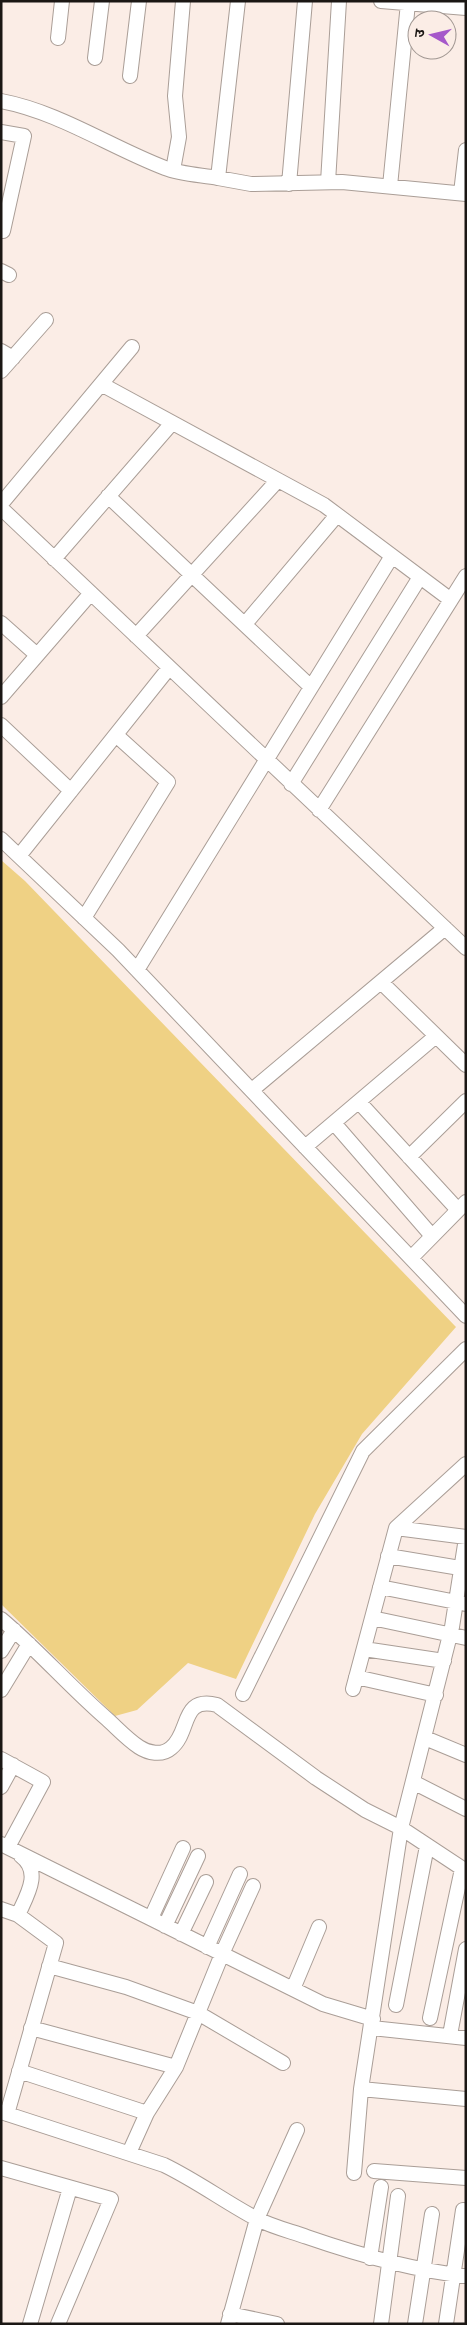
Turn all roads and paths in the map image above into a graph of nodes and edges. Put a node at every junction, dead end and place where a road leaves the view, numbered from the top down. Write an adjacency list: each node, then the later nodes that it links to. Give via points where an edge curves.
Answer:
1 (62, 1): 11 (street)
2 (102, 1): 12 (street)
3 (139, 1): 13 (street)
4 (183, 1): 17 (street, via 175,96 179,137)
5 (238, 1): 18 (street)
6 (305, 1): 20 (street)
7 (340, 1): 19 (street)
8 (381, 1): 9 (street)
9 (408, 3): 10 (street); 21 (street)
10 (466, 8)
11 (58, 38)
12 (95, 58)
13 (130, 76)
14 (1, 101): 17 (street, via 72,125)
15 (1, 132): 23 (street, via 24,136)
16 (466, 150): 22 (street)
17 (173, 170): 18 (street)
18 (218, 178): 20 (street, via 251,184)
19 (328, 182): 20 (street); 21 (street)
20 (289, 184)
21 (390, 186): 22 (street)
22 (463, 193)
23 (3, 231)
24 (46, 320): 26 (street)
25 (132, 346): 28 (street)
26 (7, 354): 27 (street)
27 (1, 371)
28 (101, 384): 29 (street); 32 (street)
29 (172, 422): 30 (street); 31 (street)
30 (278, 480): 34 (street); 37 (street)
31 (108, 496): 36 (street); 37 (street)
32 (1, 504)
33 (1, 508): 36 (street)
34 (337, 515): 35 (street); 43 (street)
35 (392, 556): 39 (street); 47 (street)
36 (54, 559): 40 (street)
37 (192, 574): 43 (street); 44 (street)
38 (466, 576): 41 (street)
39 (420, 577): 41 (street); 52 (street)
40 (91, 593): 44 (street); 45 (street)
41 (451, 600): 54 (street)
42 (1, 623): 45 (street)
43 (244, 624): 47 (street)
44 (136, 636): 46 (street)
45 (37, 655): 48 (street)
46 (170, 668): 50 (street); 51 (street)
47 (311, 687): 51 (street)
48 (1, 696)
49 (1, 725): 53 (street)
50 (116, 735): 53 (street); 57 (street, via 168,782)
51 (266, 760): 52 (street); 60 (street)
52 (291, 784): 54 (street)
53 (71, 791): 56 (street)
54 (319, 810): 58 (street)
55 (1, 839): 56 (street)
56 (19, 856): 57 (street)
57 (84, 918): 60 (street)
58 (445, 928): 59 (street); 61 (street)
59 (466, 948)
60 (137, 970): 64 (street)
61 (381, 982): 62 (street); 64 (street)
62 (436, 1036): 63 (street); 66 (street)
63 (466, 1065)
64 (252, 1090): 68 (street)
65 (466, 1101): 69 (street)
66 (359, 1102): 67 (street); 69 (street)
67 (334, 1123): 68 (street); 71 (street)
68 (306, 1147): 72 (street)
69 (409, 1156): 70 (street)
70 (462, 1206): 71 (street)
71 (432, 1236): 72 (street)
72 (410, 1258): 73 (street)
73 (465, 1315)
74 (466, 1349): 92 (street, via 363,1451)
75 (466, 1464): 76 (street)
76 (396, 1528): 77 (street); 78 (street)
77 (466, 1537): 79 (street)
78 (388, 1556): 79 (street); 80 (street)
79 (464, 1568): 81 (street)
80 (380, 1587): 81 (street); 82 (street)
81 (461, 1603): 85 (street)
82 (372, 1618): 85 (street); 88 (street)
83 (1, 1619): 84 (street)
84 (14, 1630): 87 (street); 89 (street)
85 (450, 1635): 86 (street); 90 (street)
86 (466, 1638)
87 (29, 1644): 91 (street); 100 (street, via 73,1690 140,1748 156,1753 168,1751 176,1744 189,1713 206,1702 217,1706 365,1810)
88 (364, 1649): 90 (street); 93 (street, via 355,1683)
89 (1, 1651)
90 (444, 1661): 93 (street)
91 (1, 1690)
92 (243, 1694)
93 (436, 1695): 94 (street)
94 (425, 1738): 95 (street); 97 (street)
95 (466, 1755)
96 (7, 1762): 98 (street); 101 (street, via 43,1782)
97 (414, 1782): 99 (street); 100 (street)
98 (1, 1787)
99 (466, 1809)
100 (401, 1828): 102 (street); 123 (street)
101 (4, 1845): 110 (street, via 29,1864 33,1875); 111 (street)
102 (427, 1846): 105 (street); 120 (street)
103 (183, 1848): 111 (street)
104 (198, 1856): 112 (street)
105 (464, 1870): 122 (street)
106 (240, 1874): 115 (street)
107 (206, 1882): 114 (street)
108 (253, 1886): 117 (street)
109 (1, 1909): 110 (street)
110 (18, 1915): 118 (street, via 56,1943)
111 (150, 1918): 112 (street)
112 (165, 1926): 114 (street)
113 (319, 1927): 119 (street)
114 (181, 1934): 115 (street)
115 (207, 1947): 117 (street)
116 (466, 1949): 125 (street)
117 (222, 1954): 119 (street); 121 (street)
118 (49, 1966): 121 (street, via 126,1987); 124 (street)
119 (293, 1989): 123 (street)
120 (396, 2005)
121 (198, 2013): 127 (street); 128 (street)
122 (430, 2018)
123 (373, 2024): 125 (street); 130 (street)
124 (32, 2028): 128 (street); 129 (street)
125 (450, 2035): 126 (street)
126 (466, 2038)
127 (283, 2063)
128 (176, 2067): 133 (street)
129 (19, 2071): 132 (street); 133 (street)
130 (362, 2090): 131 (street); 138 (street)
131 (466, 2099)
132 (4, 2113): 135 (street)
133 (147, 2113): 135 (street)
134 (296, 2130): 145 (street)
135 (129, 2153): 145 (street, via 186,2176)
136 (1, 2168): 140 (street)
137 (374, 2171): 139 (street)
138 (354, 2173)
139 (466, 2178)
140 (70, 2188): 151 (street); 152 (street, via 111,2199)
141 (380, 2188): 146 (street)
142 (398, 2196): 147 (street)
143 (463, 2210): 149 (street)
144 (432, 2214): 148 (street)
145 (257, 2219): 146 (street); 150 (street)
146 (370, 2258): 147 (street)
147 (388, 2262): 148 (street); 154 (street)
148 (423, 2270): 149 (street); 155 (street)
149 (460, 2275): 156 (street)
150 (229, 2319): 153 (street)
151 (32, 2323)
152 (58, 2324)
153 (277, 2324)
154 (381, 2324)
155 (414, 2324)
156 (446, 2324)

